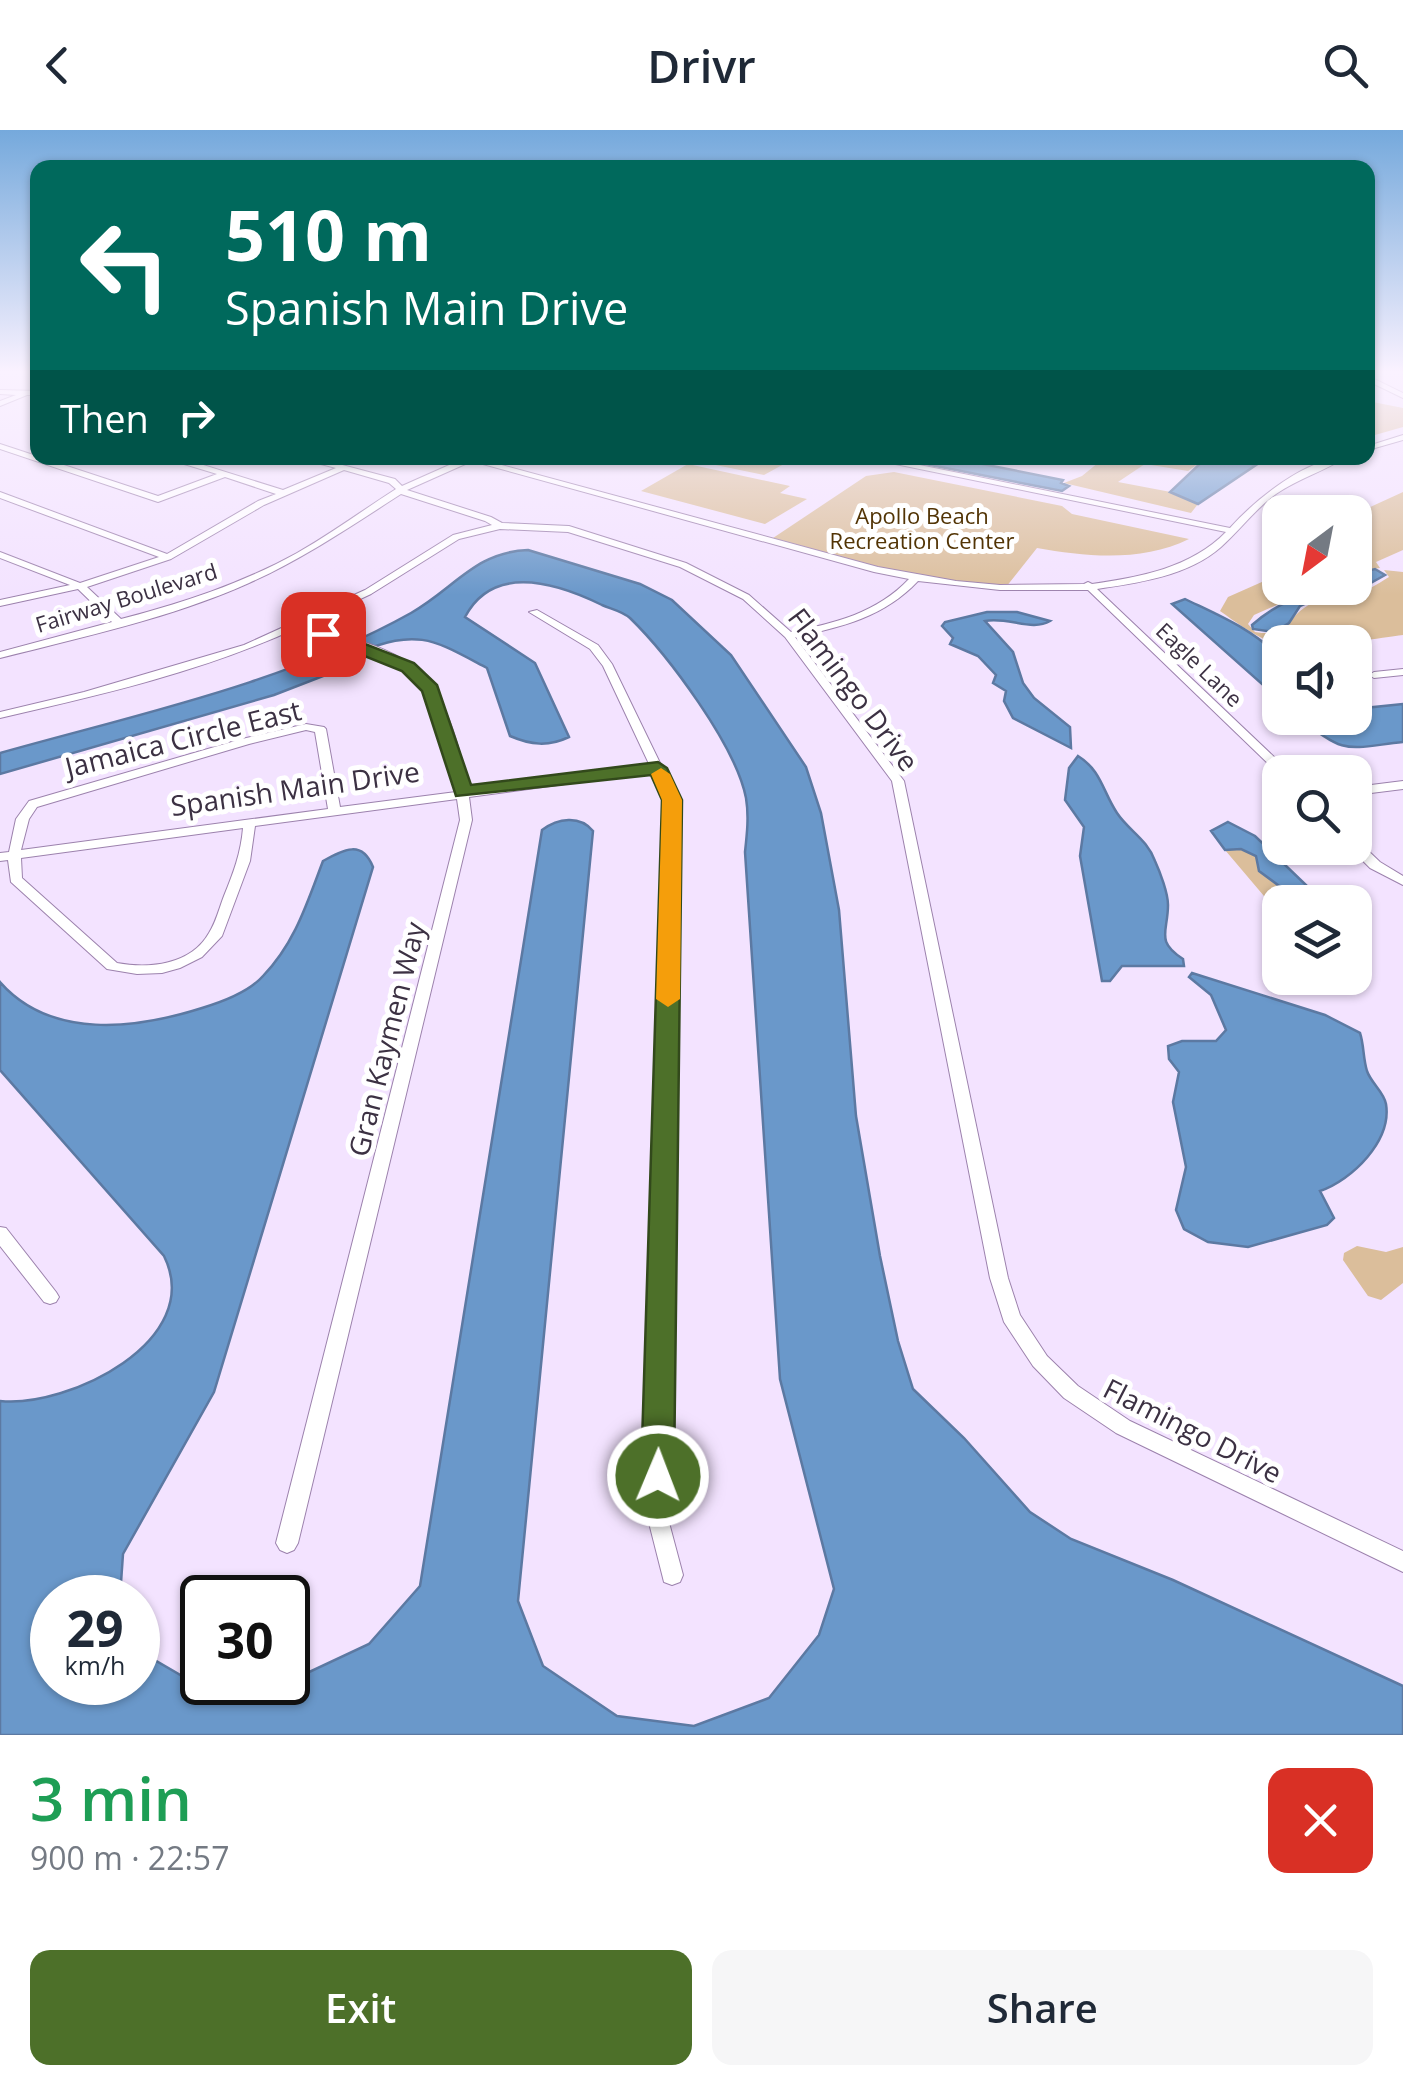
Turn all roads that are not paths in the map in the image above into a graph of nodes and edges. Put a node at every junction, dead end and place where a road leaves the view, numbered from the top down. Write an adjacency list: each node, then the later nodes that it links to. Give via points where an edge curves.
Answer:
1 (0, 446): 2 (street)
2 (30, 456)
3 (57, 465): 11 (street, via 158,499)
4 (196, 465): 11 (street)
5 (333, 465): 10 (street)
6 (455, 465): 12 (street, Fairway Boulevard)
7 (503, 465): 19 (street)
8 (910, 465): 16 (street)
9 (1327, 465): 16 (street, via 1270,495)
10 (344, 468): 12 (street); 13 (street)
11 (225, 474): 13 (street)
12 (402, 490): 15 (street); 24 (street, Fairway Boulevard, via 247,581)
13 (283, 493): 18 (street)
14 (0, 496): 18 (street)
15 (500, 526): 25 (street, Flamingo Drive, via 456,537); 26 (street, Flamingo Drive, via 569,529 651,553 746,597)
16 (1232, 531): 20 (street, via 1184,564)
17 (0, 555): 21 (street)
18 (168, 557): 21 (street)
19 (916, 578): 20 (street, via 1006,587); 26 (street, via 886,607)
20 (1088, 585): 31 (street, Eagle Lane)
21 (80, 586): 22 (street); 24 (street)
22 (0, 603)
23 (534, 612): 32 (street, via 594,647)
24 (120, 623): 27 (street, Fairway Boulevard)
25 (302, 625): 30 (street, Flamingo Drive, via 181,668); 35 (street, Gran Kaymen Way, via 408,667 430,689)
26 (789, 635): 44 (street, Flamingo Drive, via 898,782 999,1278 1020,1332 1071,1392 1122,1427)
27 (0, 655)
28 (1403, 672): 29 (street)
29 (1374, 675)
30 (0, 715)
31 (1266, 755)
32 (658, 768): 35 (street, Spanish Main Drive); 45 (street, via 672,800 657,1515)
33 (1403, 785): 34 (street)
34 (1372, 788)
35 (463, 792): 36 (street, Spanish Main Drive); 43 (street, Gran Kaymen Way, via 466,820)
36 (334, 810): 37 (street, Spanish Main Drive); 38 (street, Jamaica Circle East, via 320,729 306,728 33,804)
37 (249, 823): 38 (street, Spanish Main Drive); 38 (street, via 244,864 206,947 180,963 146,971 100,958 16,879)
38 (8, 856)
39 (1372, 862): 40 (street)
40 (1403, 880)
41 (0, 1233): 42 (street)
42 (50, 1297)
43 (288, 1542)
44 (1403, 1562)
45 (672, 1574)

